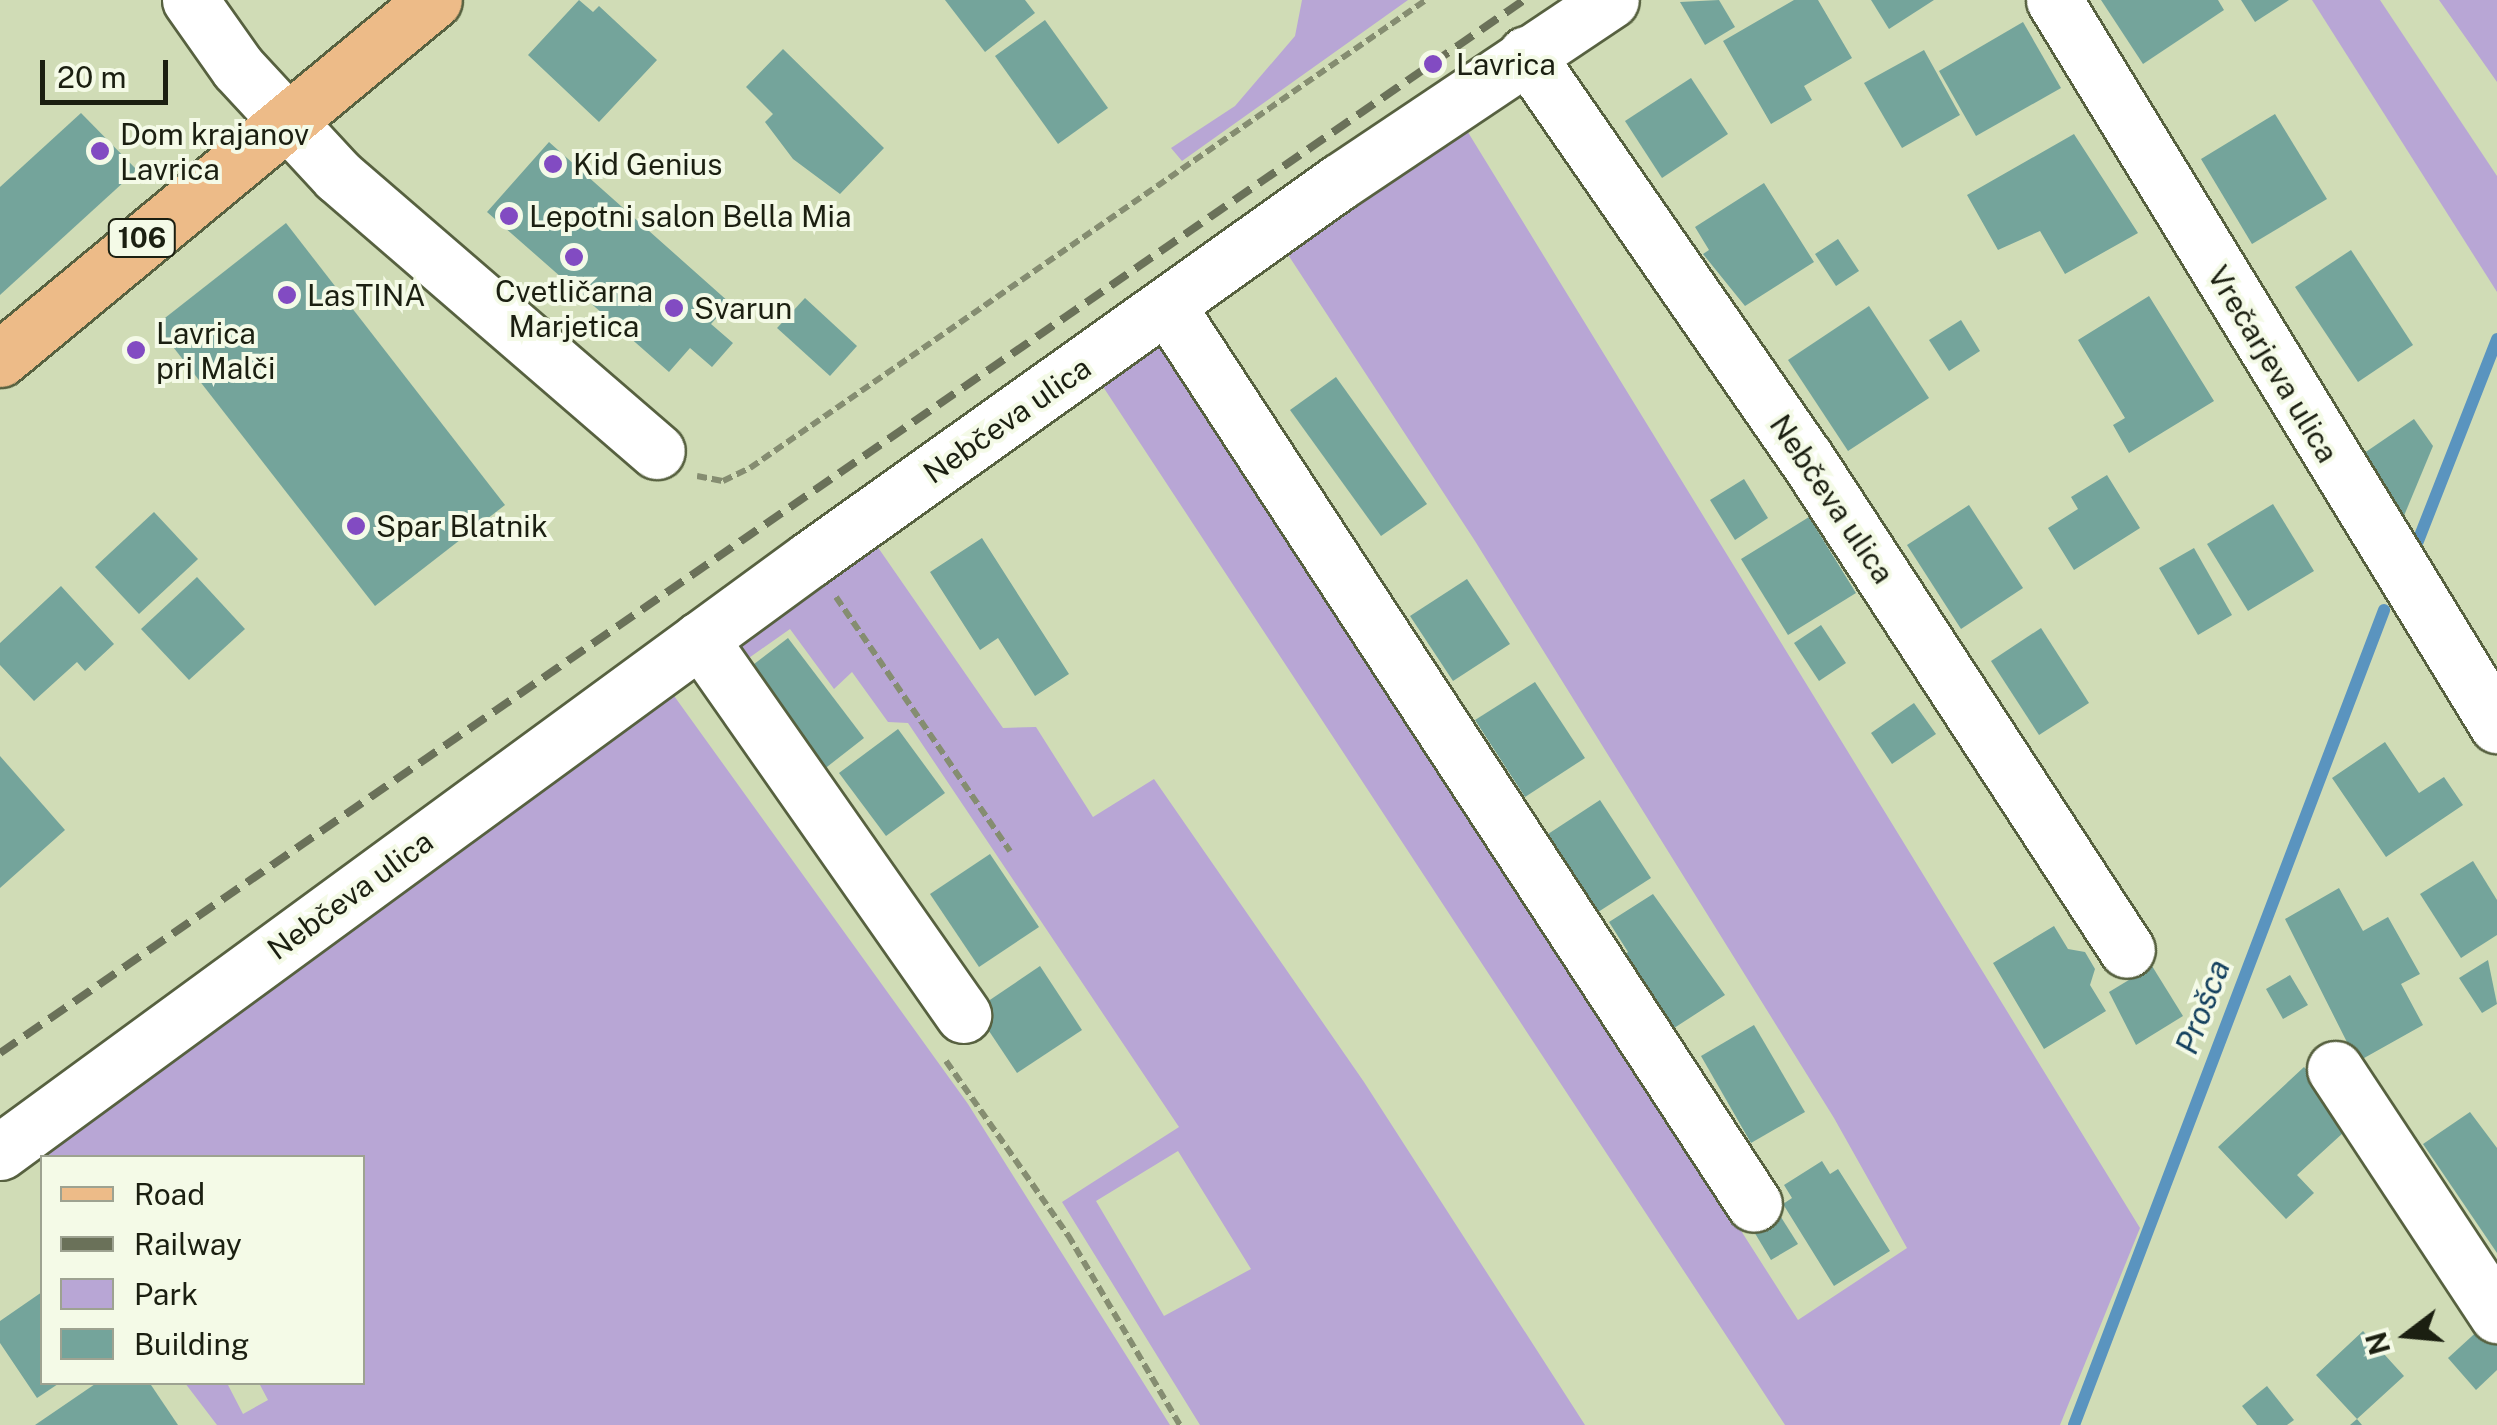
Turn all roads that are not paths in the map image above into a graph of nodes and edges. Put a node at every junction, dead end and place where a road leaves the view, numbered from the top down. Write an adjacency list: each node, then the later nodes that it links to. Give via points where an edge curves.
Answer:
1 (190, 0): 6 (street)
2 (434, 0): 6 (main road, 106)
3 (1611, 0): 5 (street, Nebčeva ulica)
4 (2054, 0): 11 (street, Vrečarjeva ulica)
5 (1526, 54): 7 (street, Nebčeva ulica); 12 (street, Nebčeva ulica, via 1806,458)
6 (288, 120): 8 (main road, 106); 9 (street, via 383,217)
7 (1168, 307): 10 (street, Nebčeva ulica); 16 (street)
8 (0, 359)
9 (657, 451)
10 (700, 639): 13 (street); 15 (street, Nebčeva ulica)
11 (2497, 725)
12 (2127, 950)
13 (963, 1015)
14 (2335, 1069): 17 (street)
15 (0, 1152)
16 (1754, 1204)
17 (2497, 1316)

